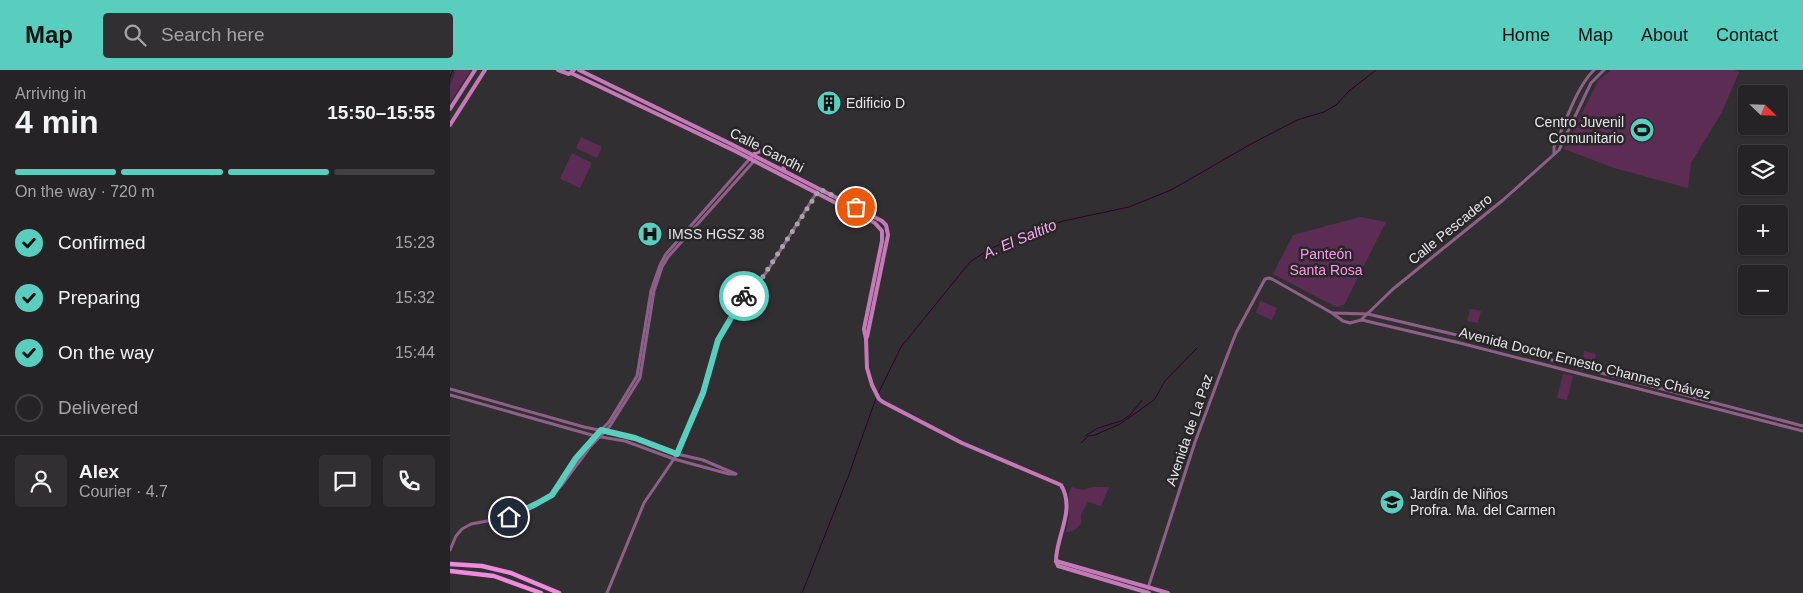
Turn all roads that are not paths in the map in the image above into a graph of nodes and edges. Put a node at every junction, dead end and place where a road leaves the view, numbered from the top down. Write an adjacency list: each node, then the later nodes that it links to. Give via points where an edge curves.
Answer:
1 (475, 70): 8 (main road)
2 (485, 70): 9 (main road)
3 (558, 70): 7 (main road, Calle Gandhi, via 566,74)
4 (578, 70): 11 (main road, Calle Gandhi)
5 (1594, 70): 10 (street, via 1578,93 1554,147)
6 (1604, 70): 10 (street, Calle Pescadero, via 1591,83 1559,150)
7 (572, 72): 11 (main road, Calle Gandhi)
8 (450, 109)
9 (450, 125)
10 (1554, 154): 16 (street, Calle Pescadero, via 1393,289)
11 (754, 158): 12 (main road, Calle Gandhi); 12 (main road, via 764,150 778,156 783,160); 13 (main road, Calle Gandhi); 21 (street, via 666,254 651,291 637,376); 22 (street, via 662,267 654,291 640,378)
12 (784, 171): 13 (main road, Calle Gandhi)
13 (818, 191): 26 (street, via 768,270 746,292 727,322 716,345 698,407); 32 (main road, Calle Gandhi, via 876,217 888,230 866,339 869,378 879,399 962,443 1061,485 1065,495 1065,520 1056,561)
14 (1265, 279): 15 (street, Avenida Doctor Ernesto Channes Chávez, via 1272,279); 32 (street, Avenida de La Paz, via 1236,333 1224,364)
15 (1332, 313): 16 (street, Avenida Doctor Ernesto Channes Chávez); 17 (street, Avenida Doctor Ernesto Channes Chávez, via 1348,323)
16 (1368, 314): 17 (street, Calle Pescadero); 20 (street, Avenida Doctor Ernesto Channes Chávez)
17 (1361, 320): 23 (street, Avenida Doctor Ernesto Channes Chávez)
18 (450, 389): 21 (street)
19 (450, 395): 24 (street)
20 (1803, 426)
21 (601, 430): 22 (street); 24 (street)
22 (606, 431): 25 (street); 26 (street)
23 (1803, 431)
24 (595, 436): 25 (street); 28 (street)
25 (600, 436): 27 (street, via 625,441); 28 (street)
26 (677, 454): 27 (street); 27 (street, via 703,460 736,474)
27 (674, 459): 35 (street, via 644,503)
28 (552, 495): 29 (street, via 509,517 471,524 456,536)
29 (450, 550)
30 (450, 564): 34 (main road, via 482,566 511,573)
31 (450, 571): 33 (main road, via 494,576)
32 (1147, 591): 36 (main road)
33 (541, 593)
34 (559, 593)
35 (607, 593)
36 (1168, 593)

